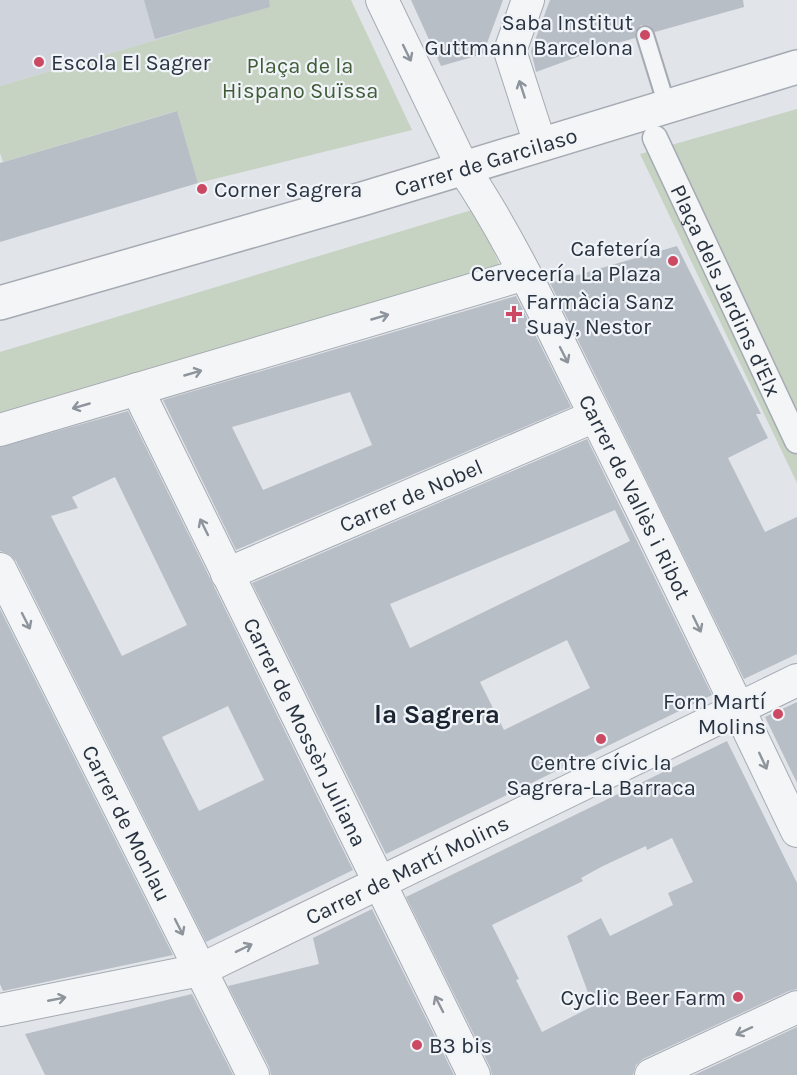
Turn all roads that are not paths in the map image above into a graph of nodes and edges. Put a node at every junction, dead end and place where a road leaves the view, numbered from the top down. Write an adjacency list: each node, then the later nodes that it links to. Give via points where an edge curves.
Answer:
1 (382, 0): 8 (street, Carrer de Vallès i Ribot, one-way to 8)
2 (528, 0): 7 (street, one-way to 2, via 510,51)
3 (645, 35): 5 (lane)
4 (797, 67): 5 (street, Carrer de Garcilaso)
5 (667, 106): 7 (street, Carrer de Garcilaso)
6 (655, 138): 14 (street, Plaça dels Jardins d'Elx)
7 (540, 144): 8 (street, Carrer de Garcilaso)
8 (463, 168): 9 (street, Carrer de Vallès i Ribot); 10 (street, Carrer de Garcilaso)
9 (525, 274): 11 (street, one-way to 9); 12 (street, Carrer de Vallès i Ribot, one-way to 12)
10 (0, 303)
11 (137, 389): 13 (street, one-way to 13); 16 (street, Carrer de Mossèn Juliana, one-way to 11)
12 (595, 416): 16 (street, Carrer de Nobel); 18 (street, Carrer de Vallès i Ribot, one-way to 18)
13 (0, 430)
14 (797, 441)
15 (0, 569): 21 (street, Carrer de Monlau, one-way to 21)
16 (227, 574): 20 (street, Carrer de Mossèn Juliana)
17 (797, 680): 18 (street, Carrer de Martí Molins)
18 (738, 708): 19 (street, Carrer de Vallès i Ribot, one-way to 19); 20 (street, Carrer de Martí Molins)
19 (797, 831)
20 (378, 882): 21 (street, Carrer de Martí Molins, one-way to 20); 25 (street, Carrer de Mossèn Juliana, one-way to 20)
21 (200, 970): 23 (street, Carrer de Martí Molins, one-way to 21); 24 (street, Carrer de Monlau)
22 (797, 1006): 26 (street, one-way to 26)
23 (0, 1010)
24 (253, 1075)
25 (474, 1075)
26 (651, 1075)

